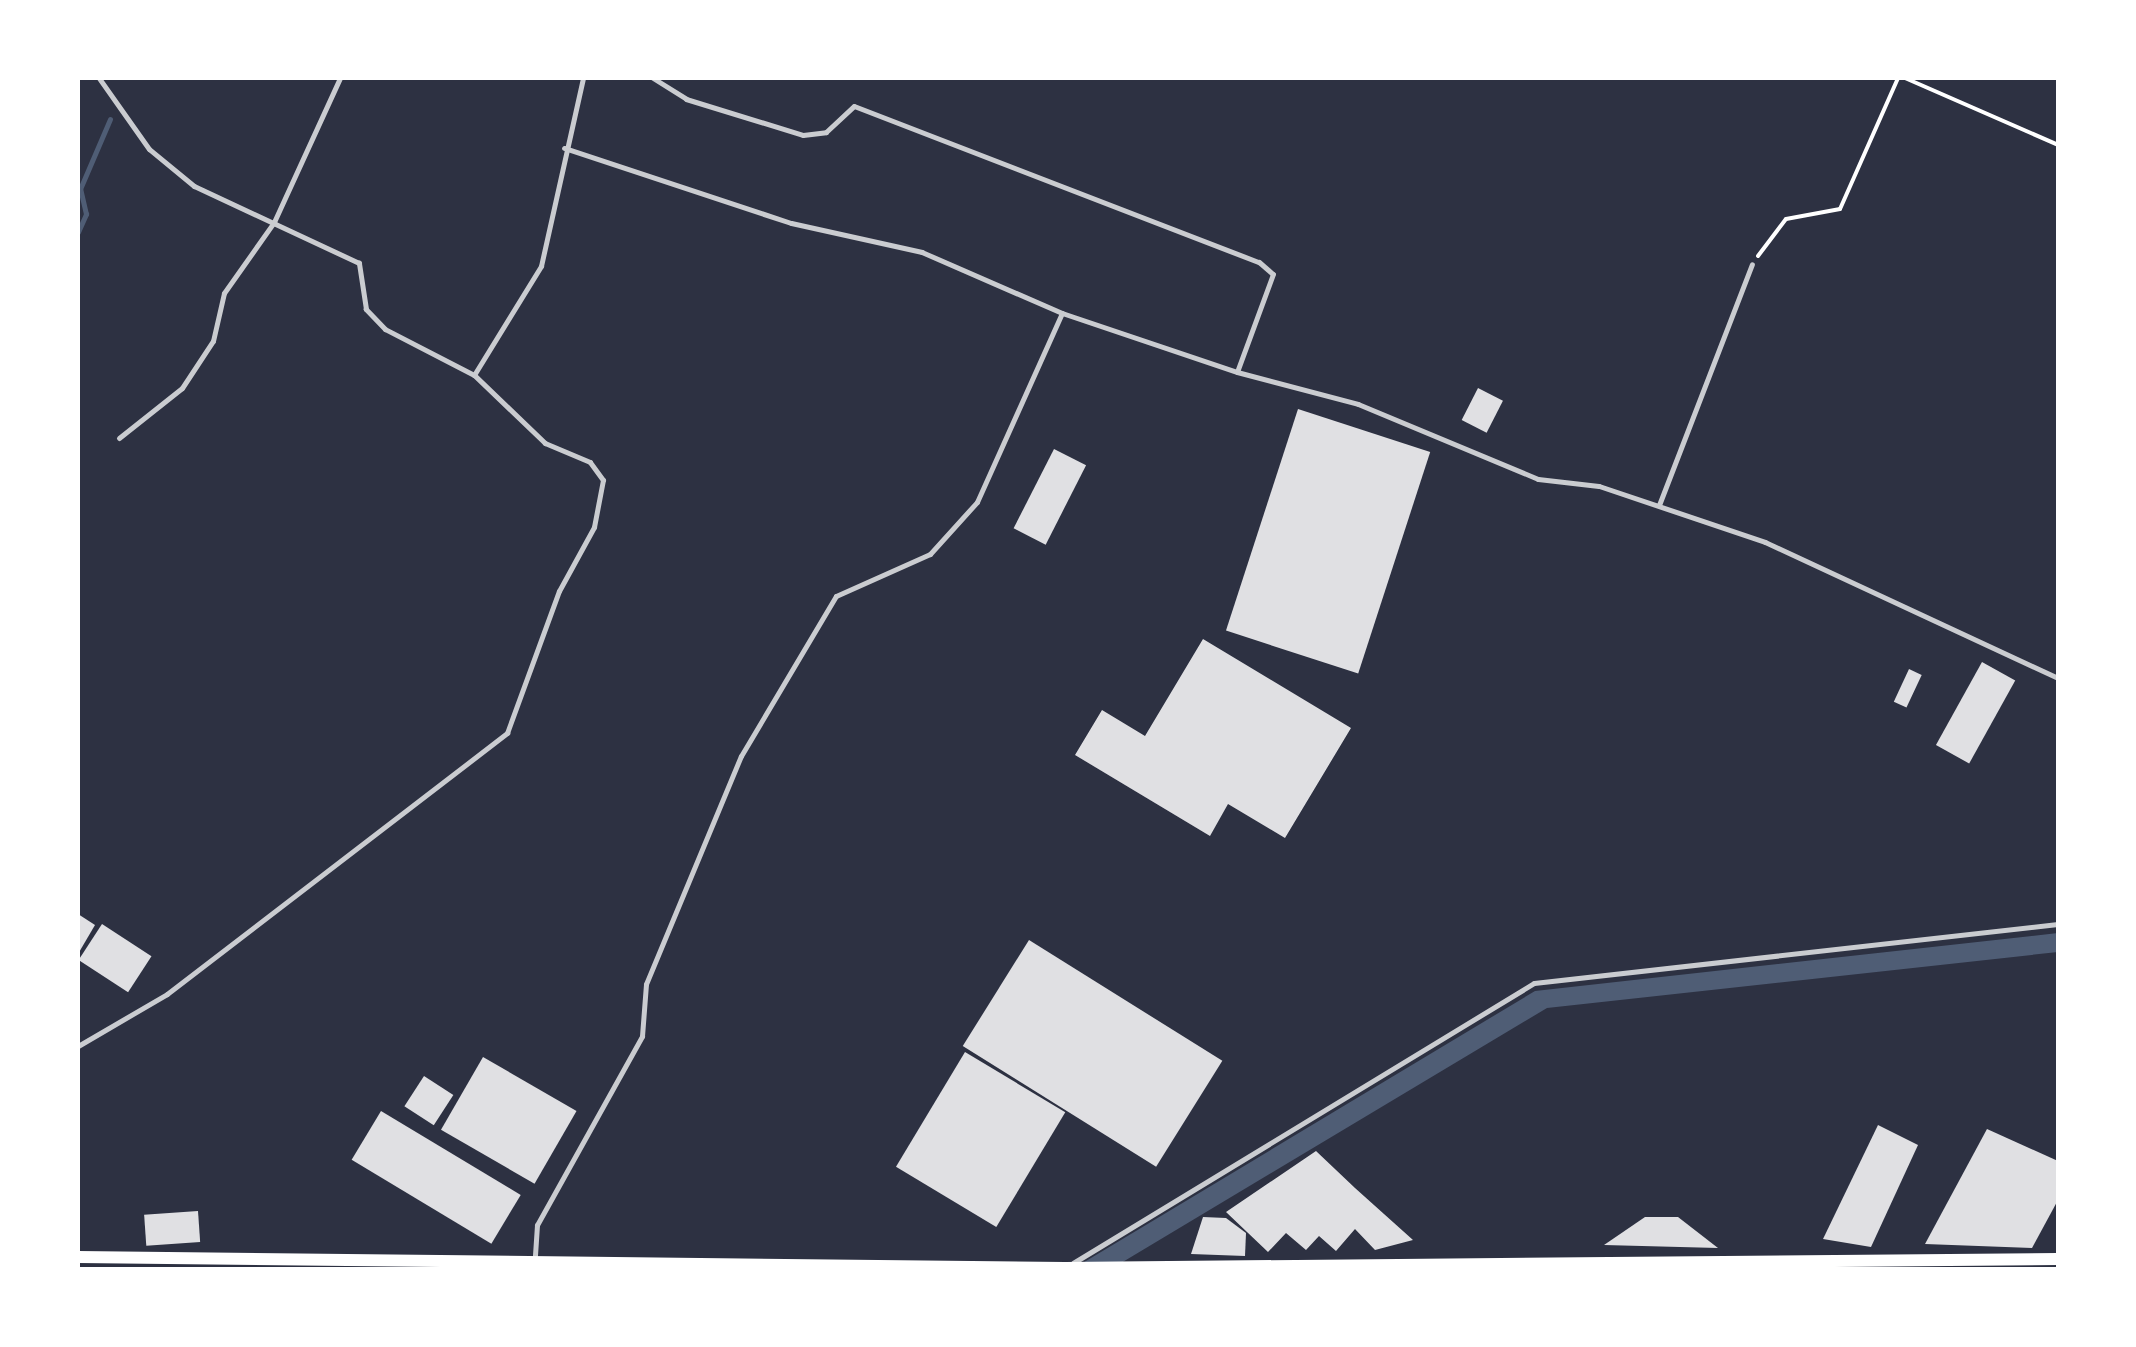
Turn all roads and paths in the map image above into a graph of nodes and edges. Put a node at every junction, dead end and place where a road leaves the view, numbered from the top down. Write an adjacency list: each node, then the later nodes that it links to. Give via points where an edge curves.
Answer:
1 (100, 78): 8 (lane, via 149,149 194,186)
2 (340, 78): 8 (lane)
3 (582, 78): 7 (lane)
4 (654, 78): 11 (lane, via 686,99 803,135 826,132 854,106 1260,262 1273,274)
5 (1901, 78): 6 (path); 9 (path, via 1840,209 1786,218)
6 (2058, 145)
7 (564, 148): 10 (lane, via 791,223 922,252); 12 (lane, via 541,266)
8 (274, 222): 12 (lane, via 359,264 366,309 385,329); 13 (lane, via 224,293 213,341 182,388)
9 (1752, 264): 14 (lane)
10 (1062, 313): 11 (lane); 20 (lane, via 977,502 930,554 836,596 750,740 646,984 642,1036 538,1225)
11 (1236, 372): 14 (lane, via 1358,404 1538,480)
12 (474, 375): 17 (lane, via 545,444 590,462 602,480 594,526 559,591 506,733 167,994)
13 (119, 438)
14 (1659, 505): 15 (lane, via 1765,542)
15 (2058, 678)
16 (2058, 924): 24 (lane, via 1534,983)
17 (78, 1046)
18 (78, 1257): 20 (main road)
19 (2058, 1258): 23 (main road)
20 (534, 1266): 21 (main road)
21 (740, 1267): 24 (main road)
22 (1088, 1268): 23 (main road); 24 (main road)
23 (1112, 1268)
24 (1063, 1269)

